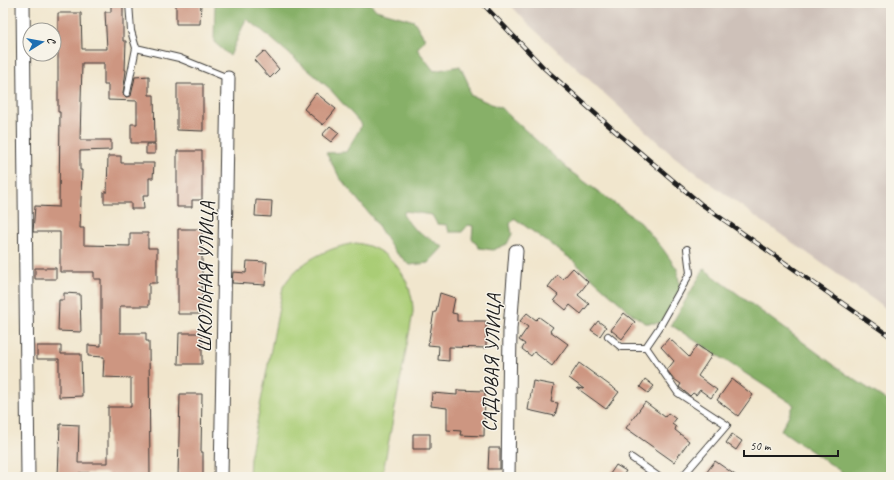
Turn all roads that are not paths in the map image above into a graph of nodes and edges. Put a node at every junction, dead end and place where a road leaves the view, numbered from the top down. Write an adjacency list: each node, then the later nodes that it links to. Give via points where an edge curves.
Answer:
1 (23, 3): 11 (street)
2 (129, 3): 3 (lane, via 131,31)
3 (136, 48): 4 (lane, via 179,58); 5 (lane)
4 (228, 78): 12 (street, ШКОЛЬНАЯ УЛИЦА)
5 (128, 93)
6 (687, 249): 9 (lane, via 690,273)
7 (516, 250): 13 (street, САДОВАЯ УЛИЦА, via 510,329)
8 (608, 336): 9 (lane, via 621,347)
9 (646, 347): 15 (lane, via 678,393 727,425)
10 (632, 458): 14 (lane)
11 (28, 477)
12 (222, 477)
13 (508, 477)
14 (659, 477)
15 (682, 477)

